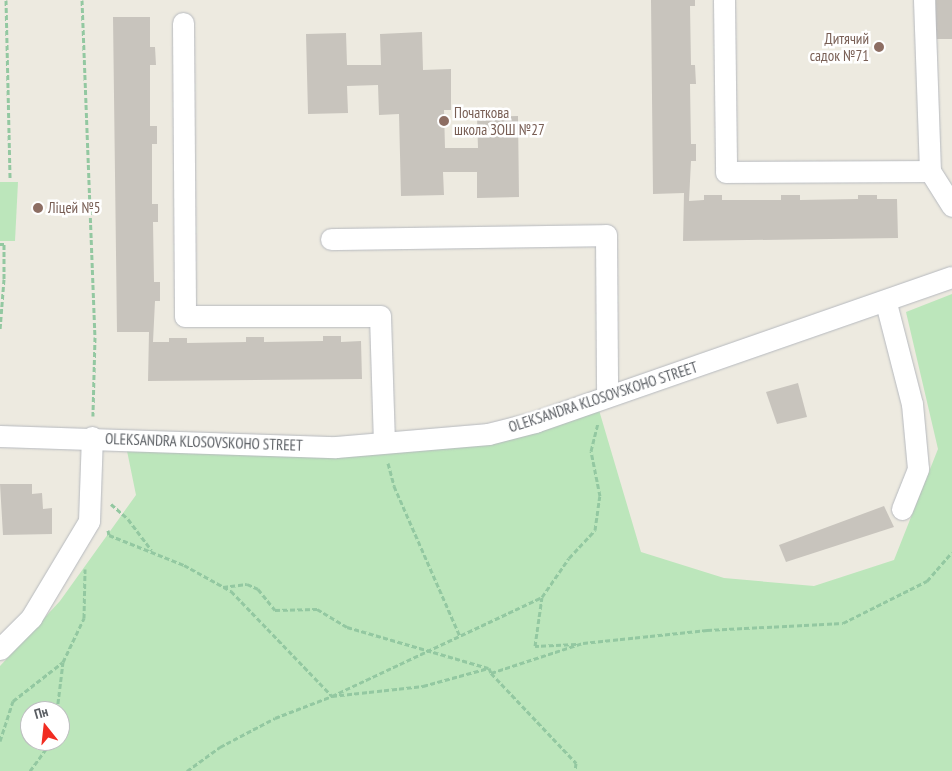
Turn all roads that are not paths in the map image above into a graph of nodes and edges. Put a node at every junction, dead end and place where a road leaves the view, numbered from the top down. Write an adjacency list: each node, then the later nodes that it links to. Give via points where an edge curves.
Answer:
1 (724, 0): 4 (street, via 726,172)
2 (924, 0): 4 (street)
3 (183, 23): 12 (street, via 185,316 380,316)
4 (930, 171): 5 (street)
5 (952, 206)
6 (331, 239): 9 (street, via 606,235)
7 (952, 277): 8 (street, OLEKSANDRA KLOSOVSKOHO STREET)
8 (886, 302): 9 (street, OLEKSANDRA KLOSOVSKOHO STREET); 13 (street, via 912,404 918,469)
9 (604, 404): 12 (street, OLEKSANDRA KLOSOVSKOHO STREET, via 488,434)
10 (0, 436): 11 (street, OLEKSANDRA KLOSOVSKOHO STREET)
11 (92, 437): 12 (street, OLEKSANDRA KLOSOVSKOHO STREET); 14 (street, via 89,521 32,618)
12 (385, 450)
13 (902, 509)
14 (0, 649)

